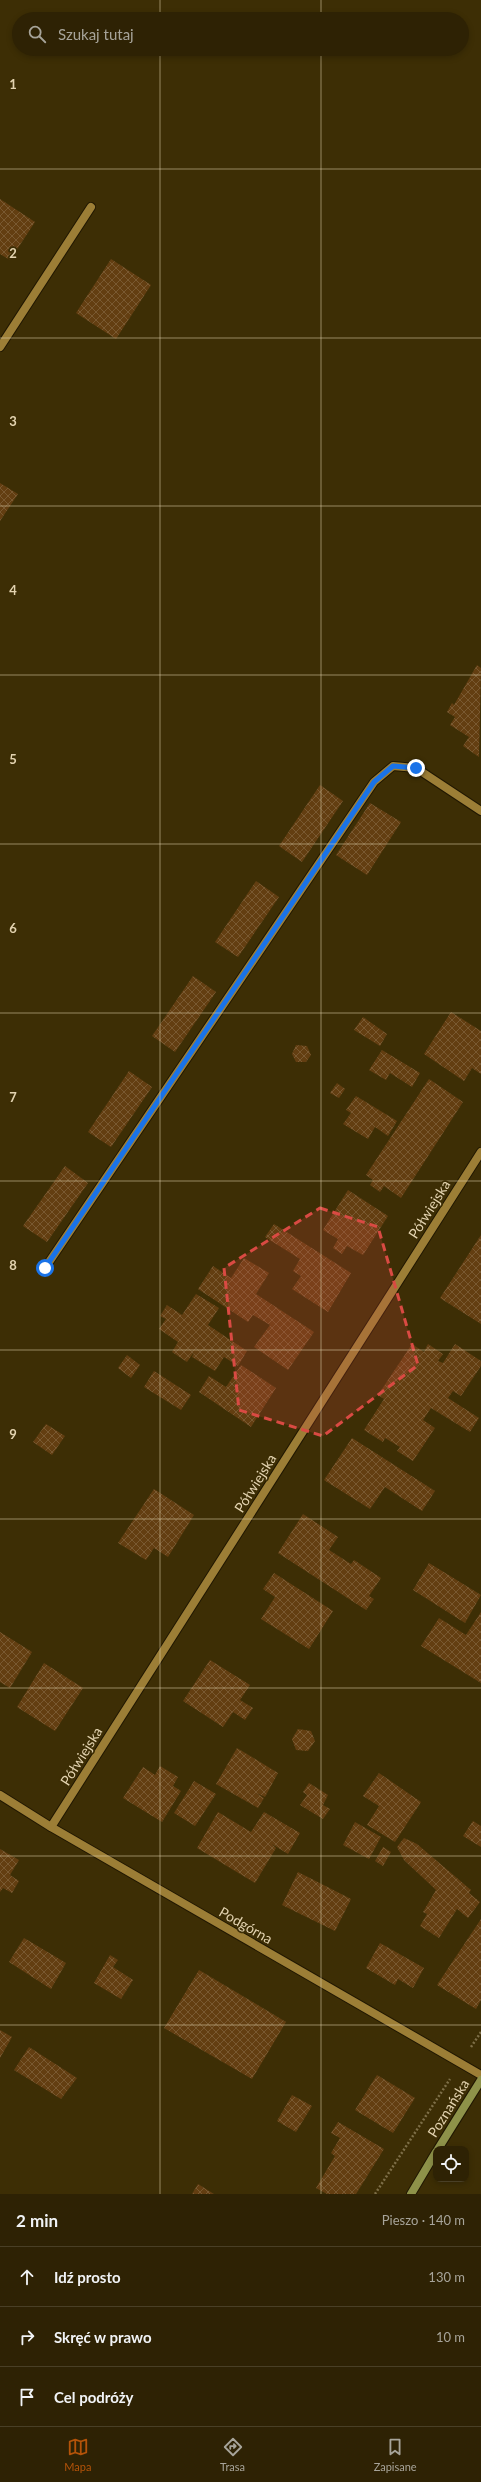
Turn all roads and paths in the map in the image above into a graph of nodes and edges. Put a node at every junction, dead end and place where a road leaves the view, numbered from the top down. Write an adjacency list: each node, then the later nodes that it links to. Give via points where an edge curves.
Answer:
1 (91, 207): 2 (street)
2 (0, 347)
3 (481, 811): 5 (street, via 416,768 393,766 374,782)
4 (481, 1152): 7 (street, Półwiejska)
5 (45, 1268)
6 (0, 1795): 7 (street, Podgórna)
7 (51, 1827): 9 (street, Podgórna)
8 (481, 2032): 9 (path)
9 (460, 2064): 10 (street, Podgórna); 14 (path)
10 (481, 2075)
11 (481, 2080): 12 (street, Poznańska)
12 (440, 2146)
13 (433, 2157): 15 (street, Poznańska)
14 (375, 2194)
15 (411, 2194)

